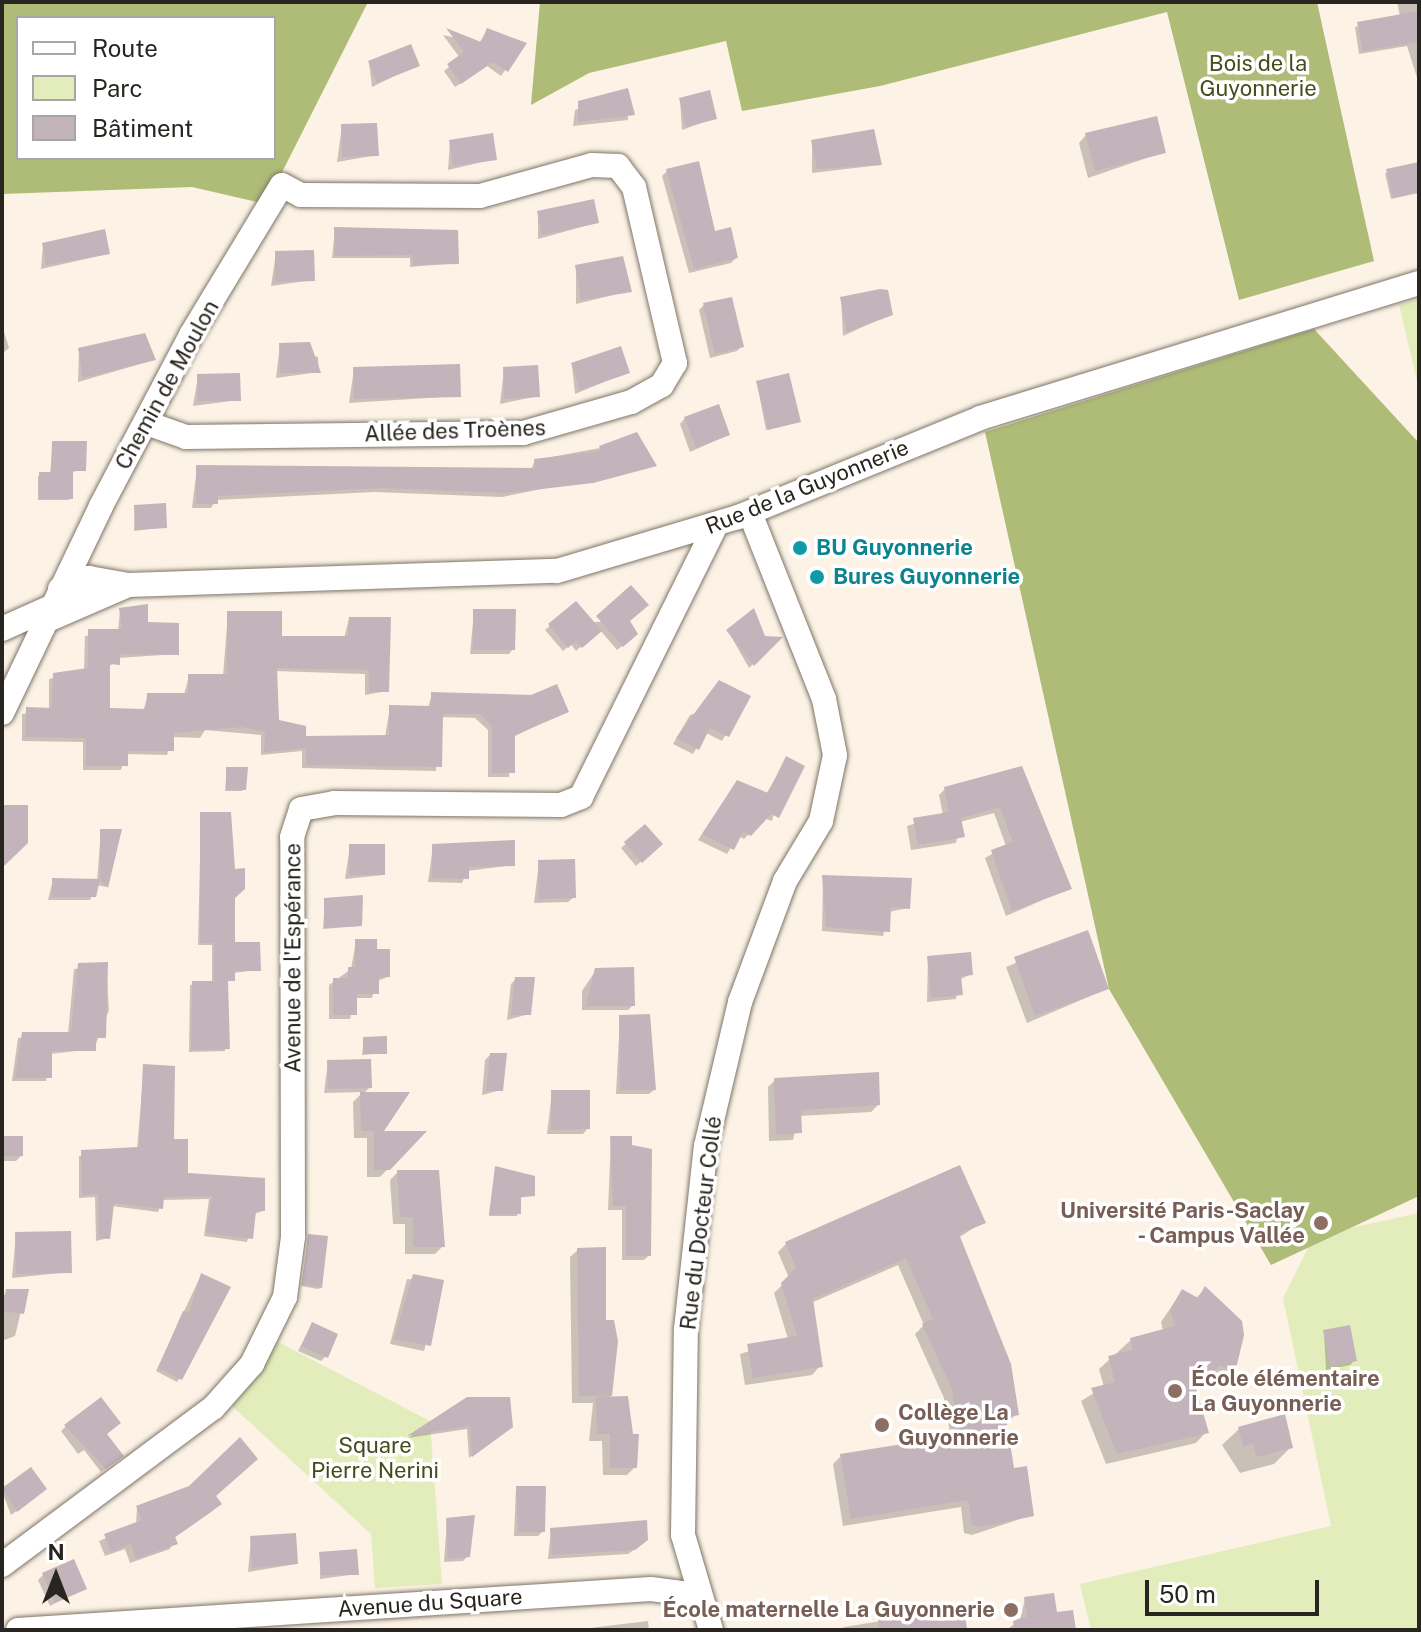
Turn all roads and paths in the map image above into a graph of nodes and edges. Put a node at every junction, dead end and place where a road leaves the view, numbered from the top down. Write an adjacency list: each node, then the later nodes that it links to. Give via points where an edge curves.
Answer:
1 (282, 185): 3 (street, Chemin de Moulon); 3 (street, Allée des Troènes, via 301,195 480,196 592,165 618,166 634,187 675,363 662,385 631,402 523,433 186,437)
2 (1419, 283): 4 (street, Rue de la Guyonnerie, via 980,418)
3 (147, 423): 6 (street, Chemin de Moulon)
4 (750, 513): 5 (street, Rue de la Guyonnerie); 14 (street, Rue du Docteur Collé, via 824,699 835,755 821,821 785,881 740,1002 706,1146 684,1386 683,1535)
5 (716, 525): 8 (street, Rue de la Guyonnerie, via 557,571); 13 (street, Avenue de l'Espérance, via 581,797 561,805 334,803 301,809 292,837 293,1237 285,1297 252,1364 213,1408)
6 (80, 549): 7 (street); 9 (street, Chemin de Moulon)
7 (100, 578): 8 (street, Rue de la Guyonnerie); 9 (street, Rue de la Guyonnerie)
8 (128, 585): 9 (street, Rue de la Guyonnerie)
9 (51, 606): 10 (street); 11 (street, Chemin de Moulon)
10 (2, 629)
11 (12, 663): 12 (street, Chemin de Moulon)
12 (2, 713)
13 (2, 1565)
14 (697, 1595): 15 (street, Avenue du Square, via 651,1589); 16 (street, Rue du Docteur Collé)
15 (18, 1630)
16 (711, 1630)

